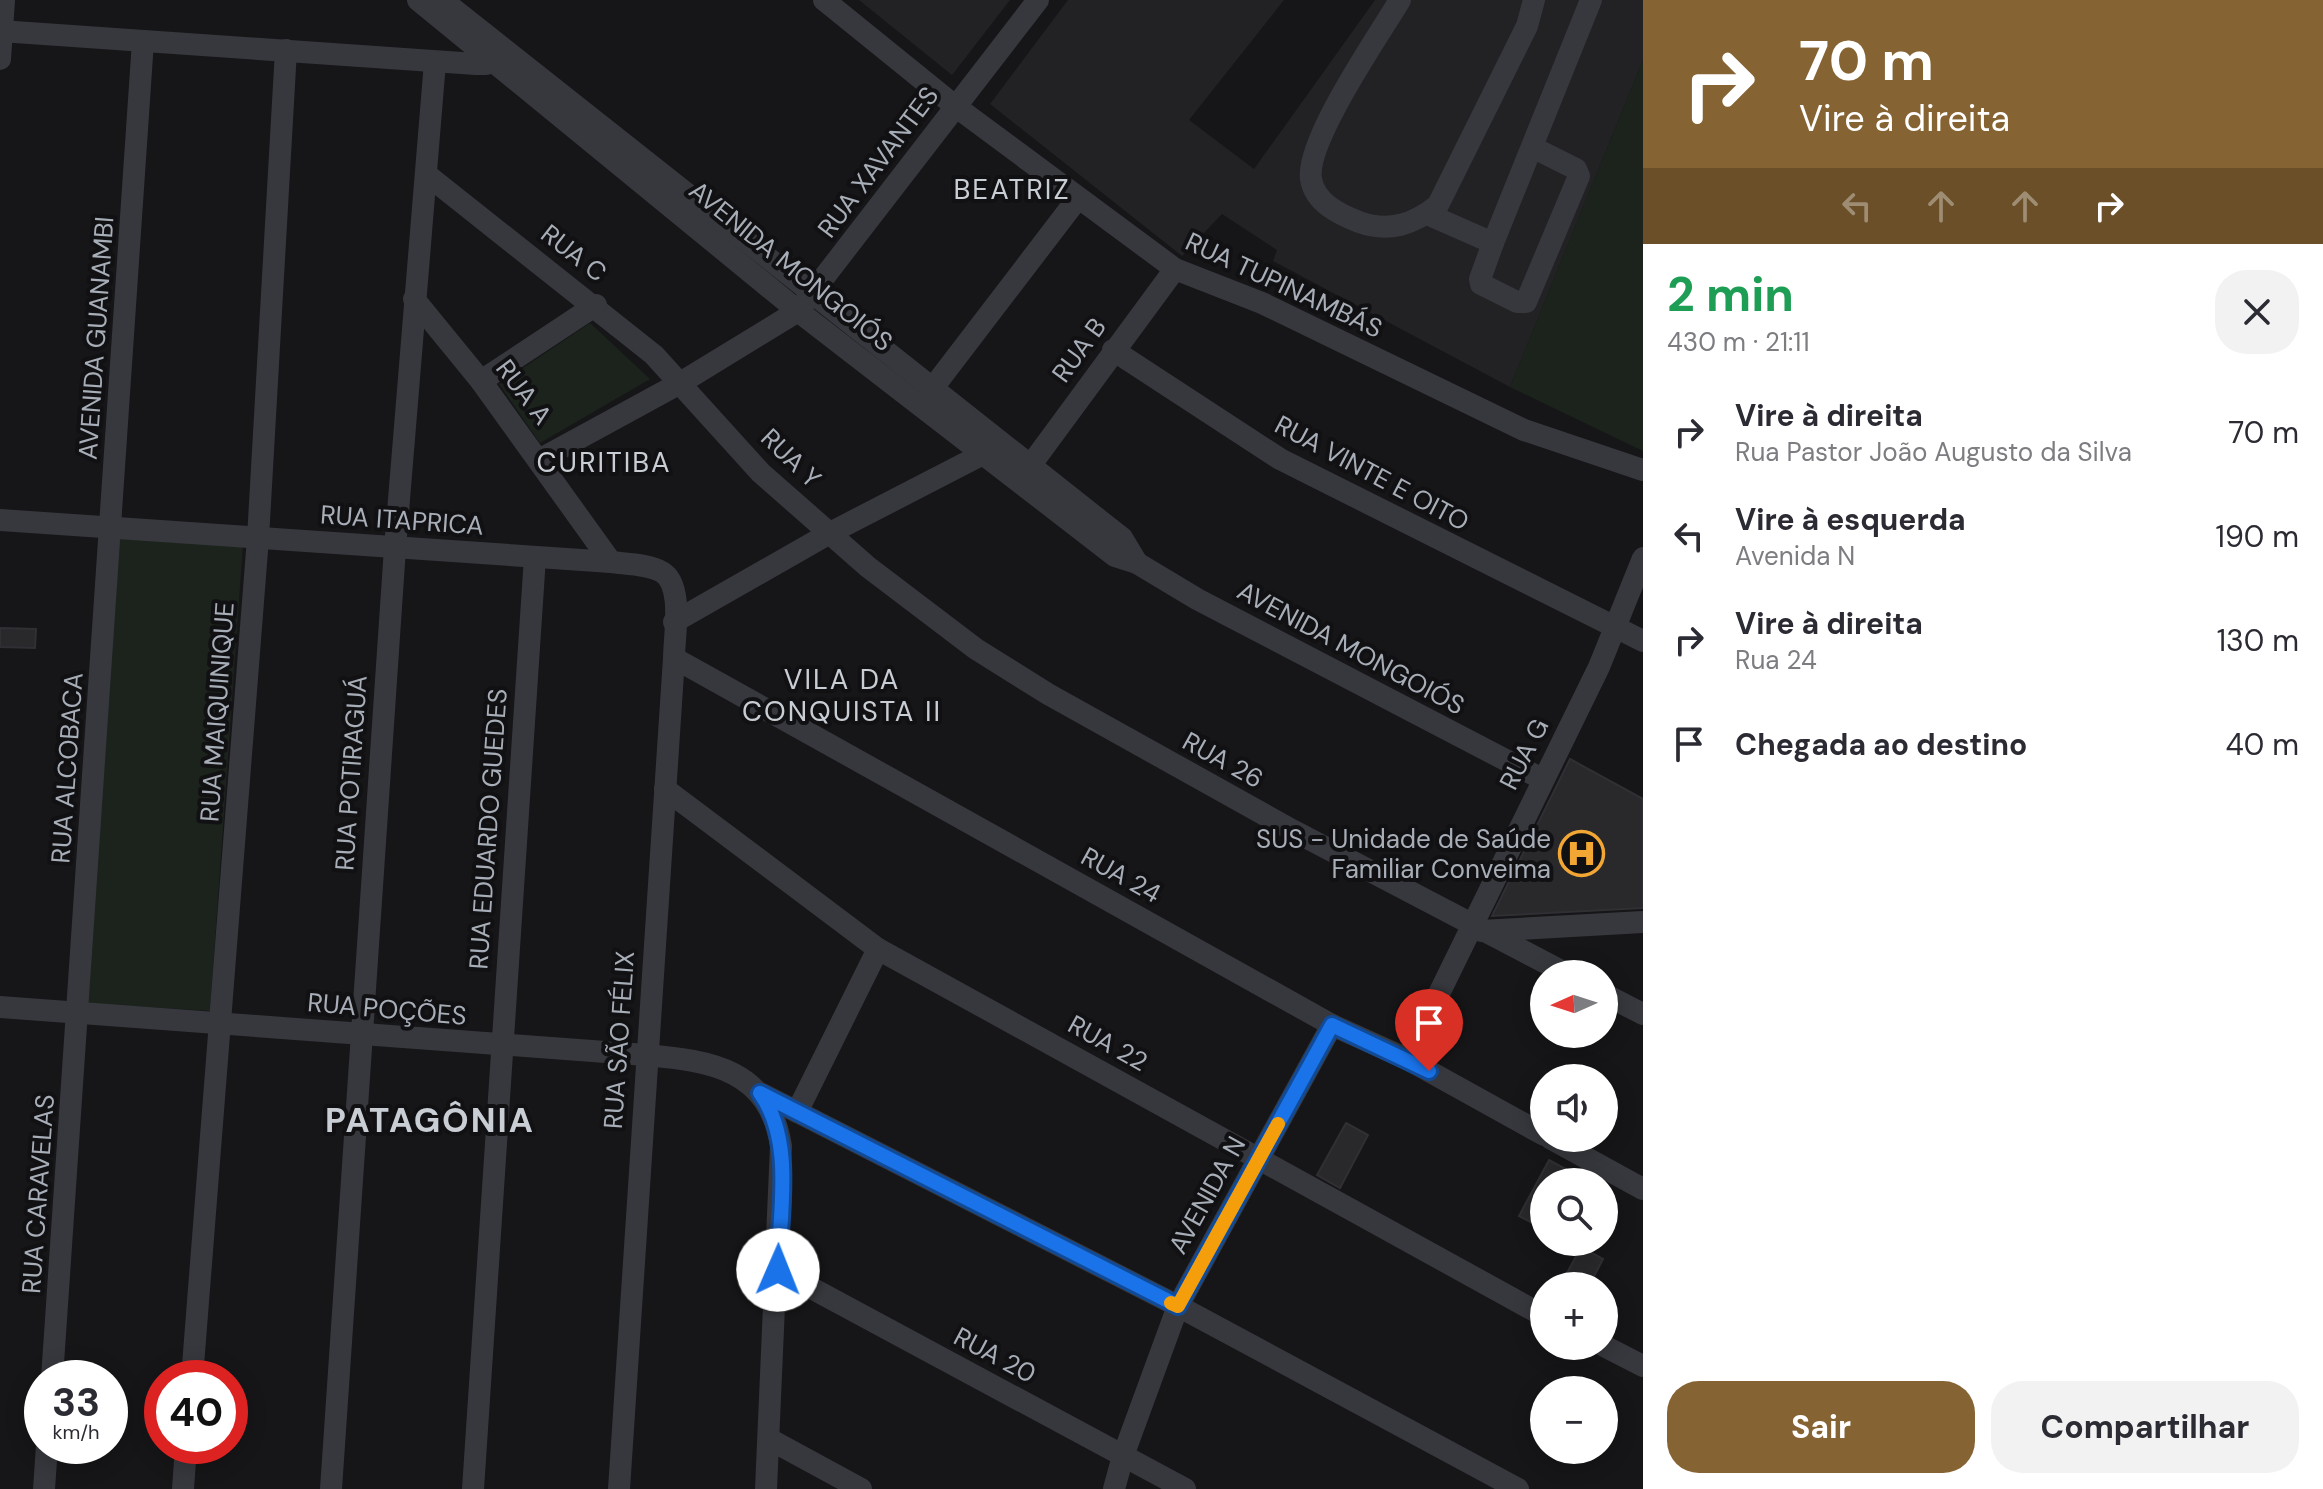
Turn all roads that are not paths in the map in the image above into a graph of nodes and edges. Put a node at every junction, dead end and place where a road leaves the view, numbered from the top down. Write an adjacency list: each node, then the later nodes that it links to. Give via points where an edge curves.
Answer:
1 (4, 0): 9 (street)
2 (418, 0): 12 (street, AVENIDA MONGOIÓS)
3 (442, 0): 12 (street, AVENIDA MONGOIÓS)
4 (824, 0): 15 (street, RUA TUPINAMBÁS)
5 (1038, 0): 15 (street, RUA XAVANTES)
6 (1400, 0): 19 (street, via 1324,131 1313,156 1311,179 1321,200 1340,215 1365,224 1393,227)
7 (1591, 0): 16 (street)
8 (1533, 1): 19 (street, via 1527,26 1438,205)
9 (1, 31): 10 (street); 13 (street)
10 (143, 41): 11 (street); 34 (street, AVENIDA GUANAMBI)
11 (286, 50): 14 (street); 36 (street, RUA MAIQUINIQUE)
12 (498, 54): 14 (street, via 476,64); 23 (street, AVENIDA MONGOIÓS)
13 (0, 59)
14 (435, 62): 17 (street, RUA POTIRAGUÁ)
15 (955, 106): 18 (street, RUA TUPINAMBÁS); 23 (street, RUA XAVANTES)
16 (1532, 147): 20 (street); 20 (street, via 1576,169 1579,176 1526,302 1481,284)
17 (426, 174): 22 (street, RUA POTIRAGUÁ); 24 (street, RUA C)
18 (1078, 198): 21 (street, RUA TUPINAMBÁS); 28 (street)
19 (1427, 214): 20 (street)
20 (1493, 243)
21 (1175, 269): 25 (street, RUA B); 32 (street, RUA TUPINAMBÁS, via 1262,303 1524,430)
22 (414, 299): 26 (street, RUA A); 37 (street, RUA POTIRAGUÁ)
23 (805, 303): 27 (street, RUA XAVANTES); 28 (street, AVENIDA MONGOIÓS); 29 (street, AVENIDA MONGOIÓS)
24 (596, 305): 26 (street); 27 (street, RUA C)
25 (1113, 350): 31 (street, RUA B); 45 (street, RUA VINTE E OITO, via 1280,459)
26 (481, 381): 30 (street, RUA A)
27 (682, 382): 30 (street, RUA XAVANTES); 35 (street, RUA Y, via 761,473)
28 (932, 389): 31 (street, AVENIDA MONGOIÓS)
29 (983, 454): 35 (street); 41 (street, AVENIDA MONGOIÓS, via 1115,556)
30 (539, 460): 40 (street, RUA A)
31 (1030, 466): 41 (street, AVENIDA MONGOIÓS, via 1122,538)
32 (1643, 470)
33 (0, 520): 34 (street)
34 (112, 526): 36 (street, RUA ITAPRICA); 56 (street, RUA ALCOBACA)
35 (830, 533): 42 (street, RUA Y); 44 (street)
36 (258, 538): 37 (street, RUA ITAPRICA); 58 (street, RUA MAIQUINIQUE)
37 (395, 548): 38 (street, RUA ITAPRICA); 60 (street, RUA POTIRAGUÁ)
38 (535, 557): 40 (street, RUA ITAPRICA); 61 (street, RUA EDUARDO GUEDES)
39 (1643, 558): 45 (street, RUA G)
40 (611, 562): 43 (street, RUA ITAPRICA, via 662,571)
41 (1137, 563): 48 (street, AVENIDA MONGOIÓS)
42 (868, 567): 51 (street, RUA 26, via 976,649 1048,694)
43 (674, 594): 44 (street, RUA SÃO FÉLIX)
44 (674, 622): 47 (street, RUA SÃO FÉLIX)
45 (1616, 626): 46 (street, RUA VINTE E OITO); 48 (street, RUA G)
46 (1643, 641)
47 (674, 658): 49 (street, RUA SÃO FÉLIX); 59 (street, RUA 24)
48 (1542, 779): 51 (street, RUA G)
49 (665, 789): 52 (street, RUA 22); 62 (street, RUA SÃO FÉLIX)
50 (1643, 922): 51 (street)
51 (1476, 928): 53 (street, RUA 26); 63 (street, RUA G)
52 (878, 949): 65 (street); 68 (street, RUA 22)
53 (1539, 960)
54 (1618, 1001): 57 (street)
55 (0, 1007): 56 (street, RUA POÇÕES)
56 (79, 1014): 58 (street, RUA POÇÕES); 74 (street, RUA CARAVELAS)
57 (1643, 1014)
58 (222, 1024): 60 (street, RUA POÇÕES); 75 (street, RUA MAIQUINIQUE)
59 (1332, 1025): 63 (street, RUA 24); 68 (street, AVENIDA N)
60 (362, 1034): 61 (street, RUA POÇÕES); 83 (street, RUA POTIRAGUÁ)
61 (501, 1047): 62 (street, RUA POÇÕES); 84 (street, RUA EDUARDO GUEDES)
62 (646, 1055): 64 (street, RUA POÇÕES, via 692,1059 726,1070); 85 (street, RUA SÃO FÉLIX)
63 (1407, 1059): 66 (street, RUA 24)
64 (760, 1093): 65 (street, RUA POÇÕES); 70 (street, via 770,1106 781,1146)
65 (797, 1112): 71 (street, RUA POÇÕES)
66 (1530, 1127)
67 (1576, 1152): 69 (street)
68 (1261, 1157): 71 (street, AVENIDA N); 72 (street, RUA 22)
69 (1643, 1189)
70 (778, 1270): 77 (street); 78 (street, RUA 20)
71 (1178, 1306): 78 (street, AVENIDA N); 90 (street, RUA POÇÕES)
72 (1530, 1308)
73 (1618, 1353): 76 (street)
74 (53, 1360)
75 (194, 1360)
76 (1643, 1366)
77 (769, 1439): 86 (street); 87 (street)
78 (1123, 1456): 88 (street, AVENIDA N); 89 (street, RUA 20)
79 (46, 1464): 81 (street)
80 (185, 1464): 82 (street)
81 (44, 1489)
82 (183, 1489)
83 (331, 1489)
84 (473, 1489)
85 (619, 1489)
86 (766, 1489)
87 (861, 1489)
88 (1114, 1489)
89 (1185, 1489)
90 (1518, 1489)

